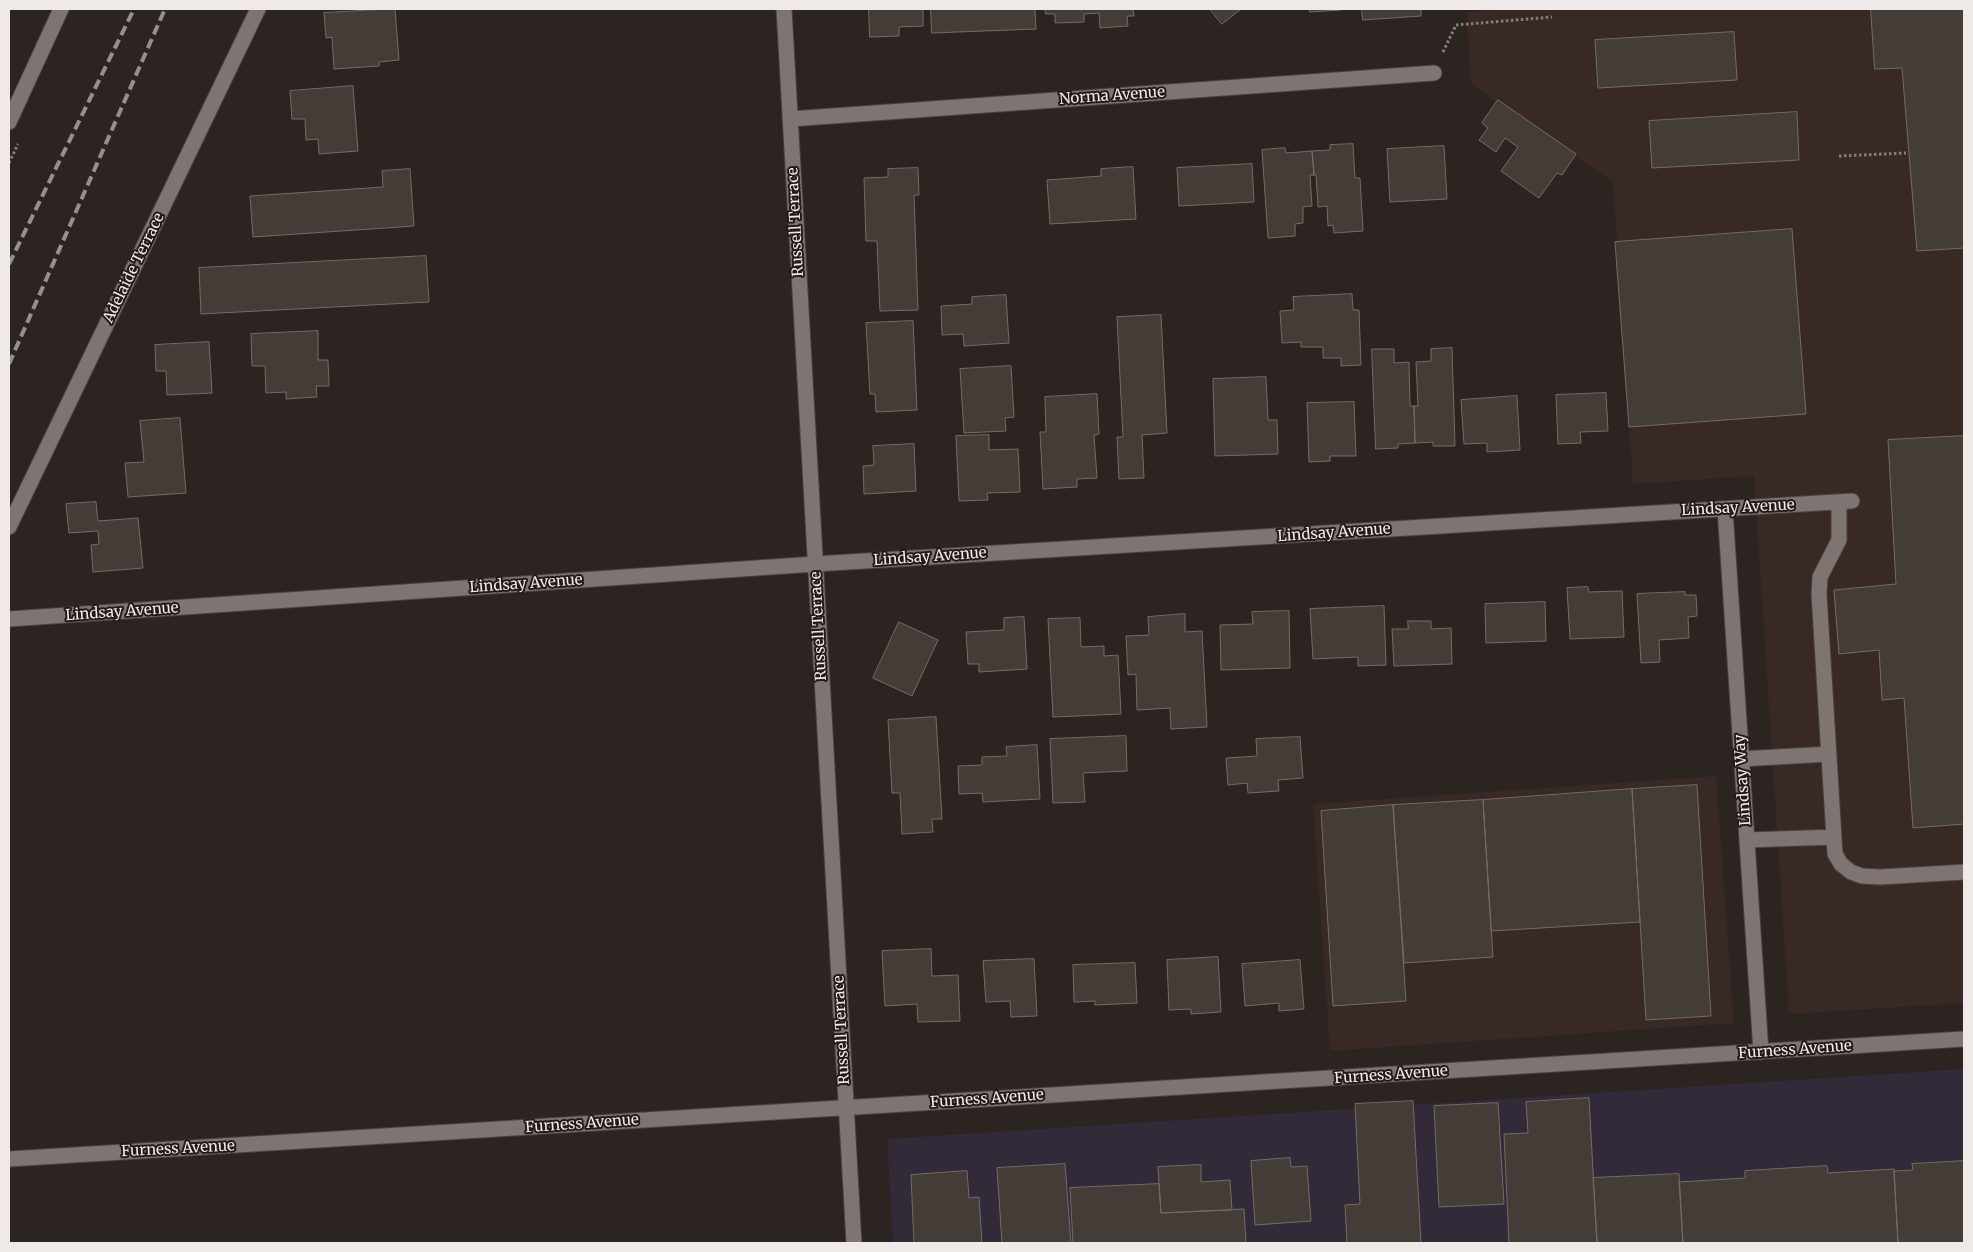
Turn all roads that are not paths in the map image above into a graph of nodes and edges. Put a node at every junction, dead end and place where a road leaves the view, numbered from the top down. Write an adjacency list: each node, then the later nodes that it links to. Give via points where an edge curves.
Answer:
1 (61, 9): 6 (street)
2 (258, 9): 8 (street, Adelaide Terrace)
3 (784, 9): 5 (street, Russell Terrace)
4 (1434, 73): 5 (street, Norma Avenue)
5 (790, 119): 9 (street, Russell Terrace)
6 (9, 122)
7 (1725, 509): 9 (street, Lindsay Avenue); 11 (street, Lindsay Avenue, via 1846,501 1839,540 1820,577); 12 (street, Lindsay Way)
8 (9, 527)
9 (815, 564): 10 (street, Lindsay Avenue); 18 (street, Russell Terrace)
10 (9, 619)
11 (1828, 754): 12 (street); 13 (street)
12 (1741, 759): 14 (street, Lindsay Way)
13 (1834, 837): 14 (street); 15 (street, via 1835,854 1841,864 1862,876)
14 (1747, 840): 17 (street, Lindsay Way)
15 (1964, 872)
16 (1964, 1039): 17 (street, Furness Avenue)
17 (1761, 1052): 18 (street, Furness Avenue)
18 (846, 1108): 19 (street, Furness Avenue); 20 (street, Russell Terrace)
19 (9, 1159)
20 (854, 1243)

